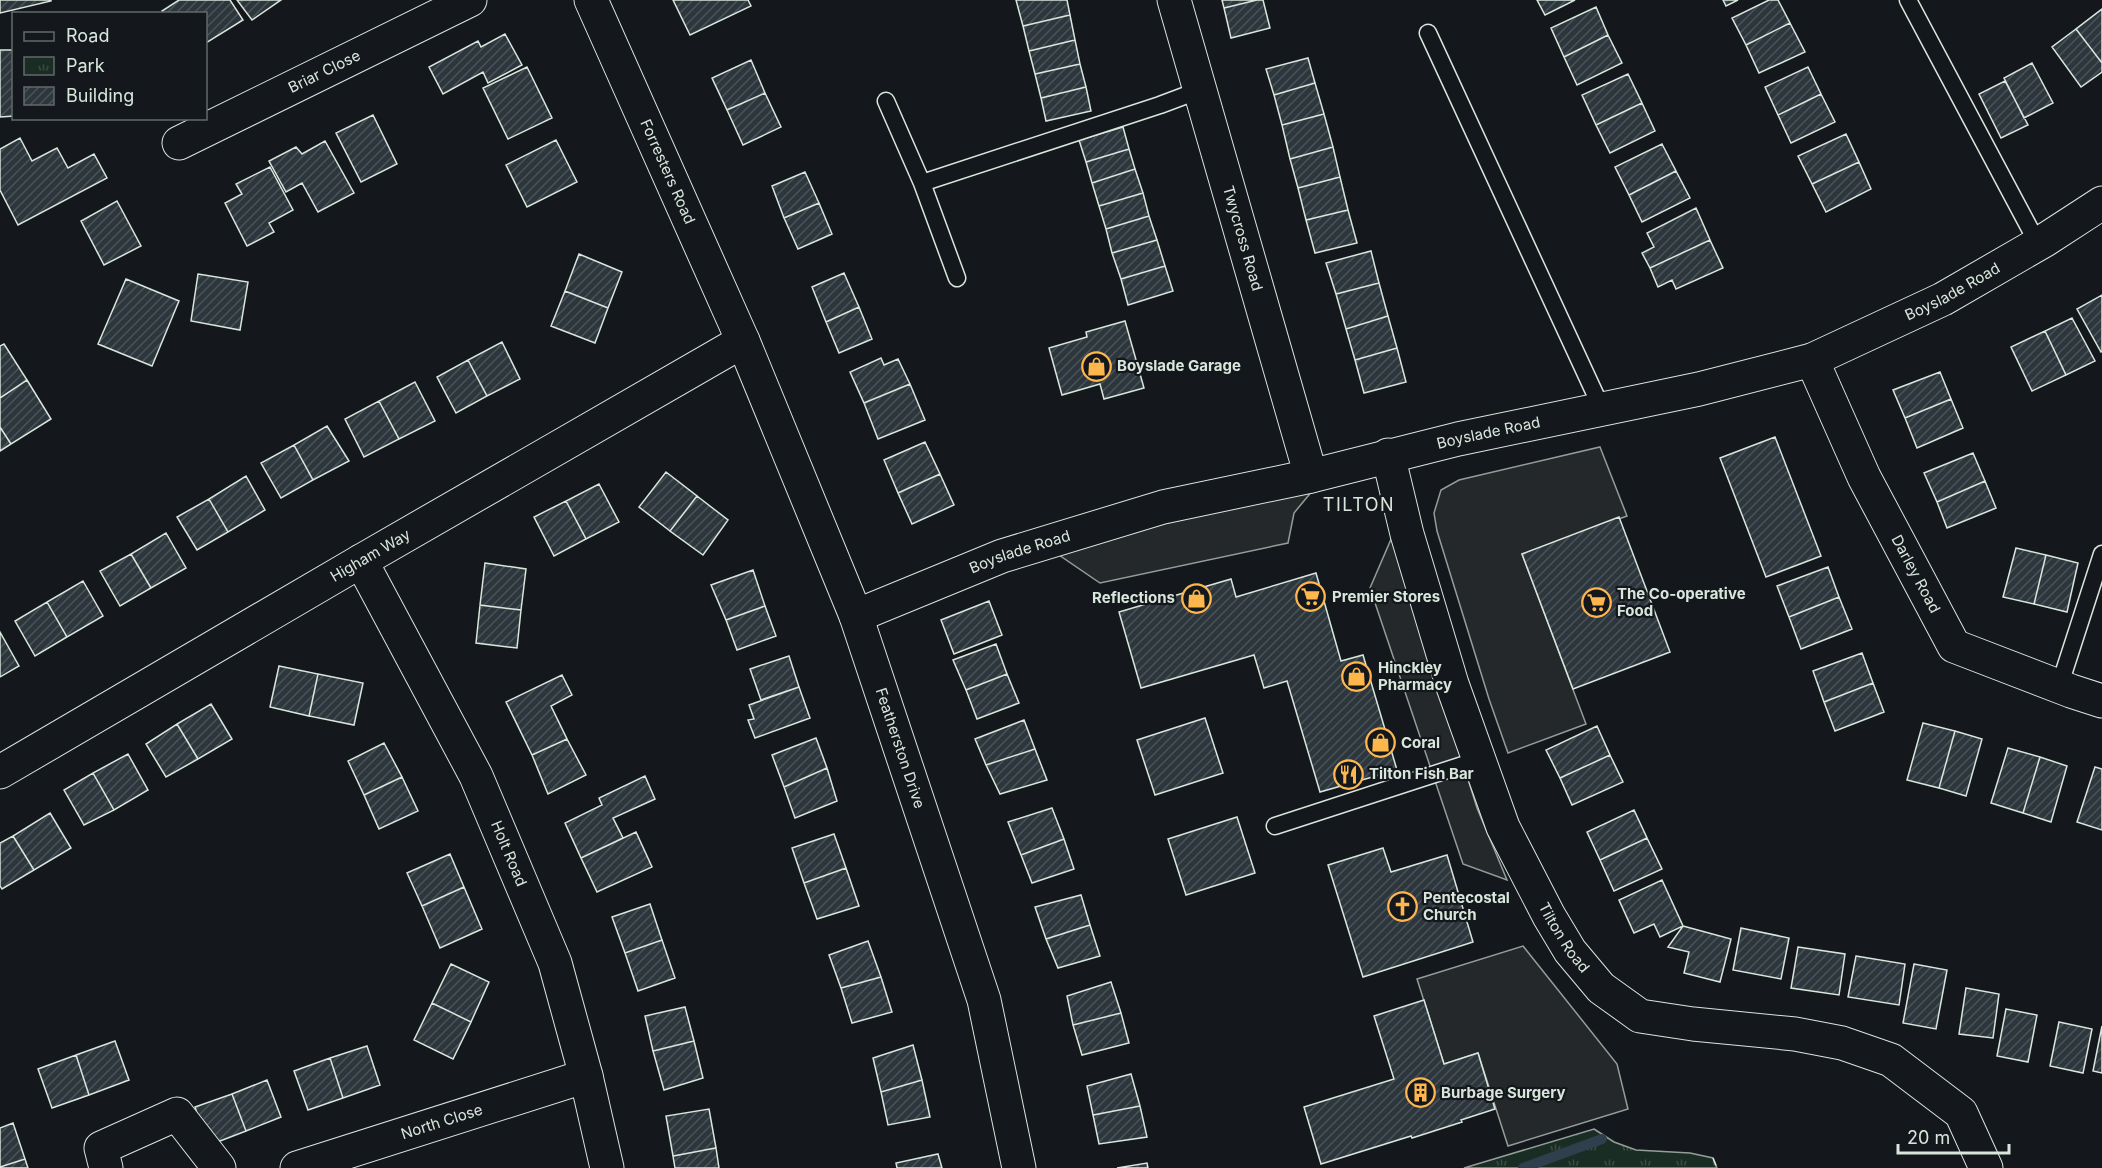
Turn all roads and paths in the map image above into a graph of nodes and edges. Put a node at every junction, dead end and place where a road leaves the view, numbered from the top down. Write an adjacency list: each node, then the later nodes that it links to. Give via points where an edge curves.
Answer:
1 (470, 0): 8 (street, Briar Close)
2 (591, 0): 13 (street, Forresters Road)
3 (1174, 0): 6 (street, Twycross Road)
4 (1908, 0): 11 (lane)
5 (1428, 33): 15 (lane)
6 (1200, 90): 9 (lane); 17 (street, Twycross Road)
7 (886, 101): 9 (lane)
8 (179, 143)
9 (922, 183): 12 (lane)
10 (2102, 203): 11 (street, Boyslade Road)
11 (2038, 244): 14 (street, Boyslade Road, via 1943,299)
12 (957, 278)
13 (743, 341): 19 (street, Higham Way); 20 (street, Featherston Drive)
14 (1812, 360): 15 (street, Boyslade Road); 21 (street, Darley Road, via 1864,477 1954,646)
15 (1602, 409): 16 (street, Boyslade Road)
16 (1388, 455): 17 (street, Boyslade Road); 23 (street, Tilton Road, via 1407,534)
17 (1311, 476): 20 (street, Boyslade Road, via 1163,507 1024,549)
18 (2102, 554): 21 (lane)
19 (361, 561): 24 (street, Higham Way); 26 (street, Holt Road, via 476,776 555,963)
20 (856, 616): 31 (street, Featherston Drive, via 984,1000)
21 (2060, 687): 22 (street, Darley Road)
22 (2102, 701)
23 (1478, 760): 25 (lane); 32 (street, Tilton Road, via 1503,827 1549,916 1570,951 1601,988 1640,1016 1795,1034 1842,1043 1891,1060 1961,1113)
24 (0, 772)
25 (1275, 826)
26 (586, 1076): 29 (street, North Close); 30 (street, Holt Road)
27 (106, 1168): 28 (street, via 101,1148 177,1114)
28 (219, 1168)
29 (297, 1168)
30 (607, 1168)
31 (1019, 1168)
32 (1986, 1168)

